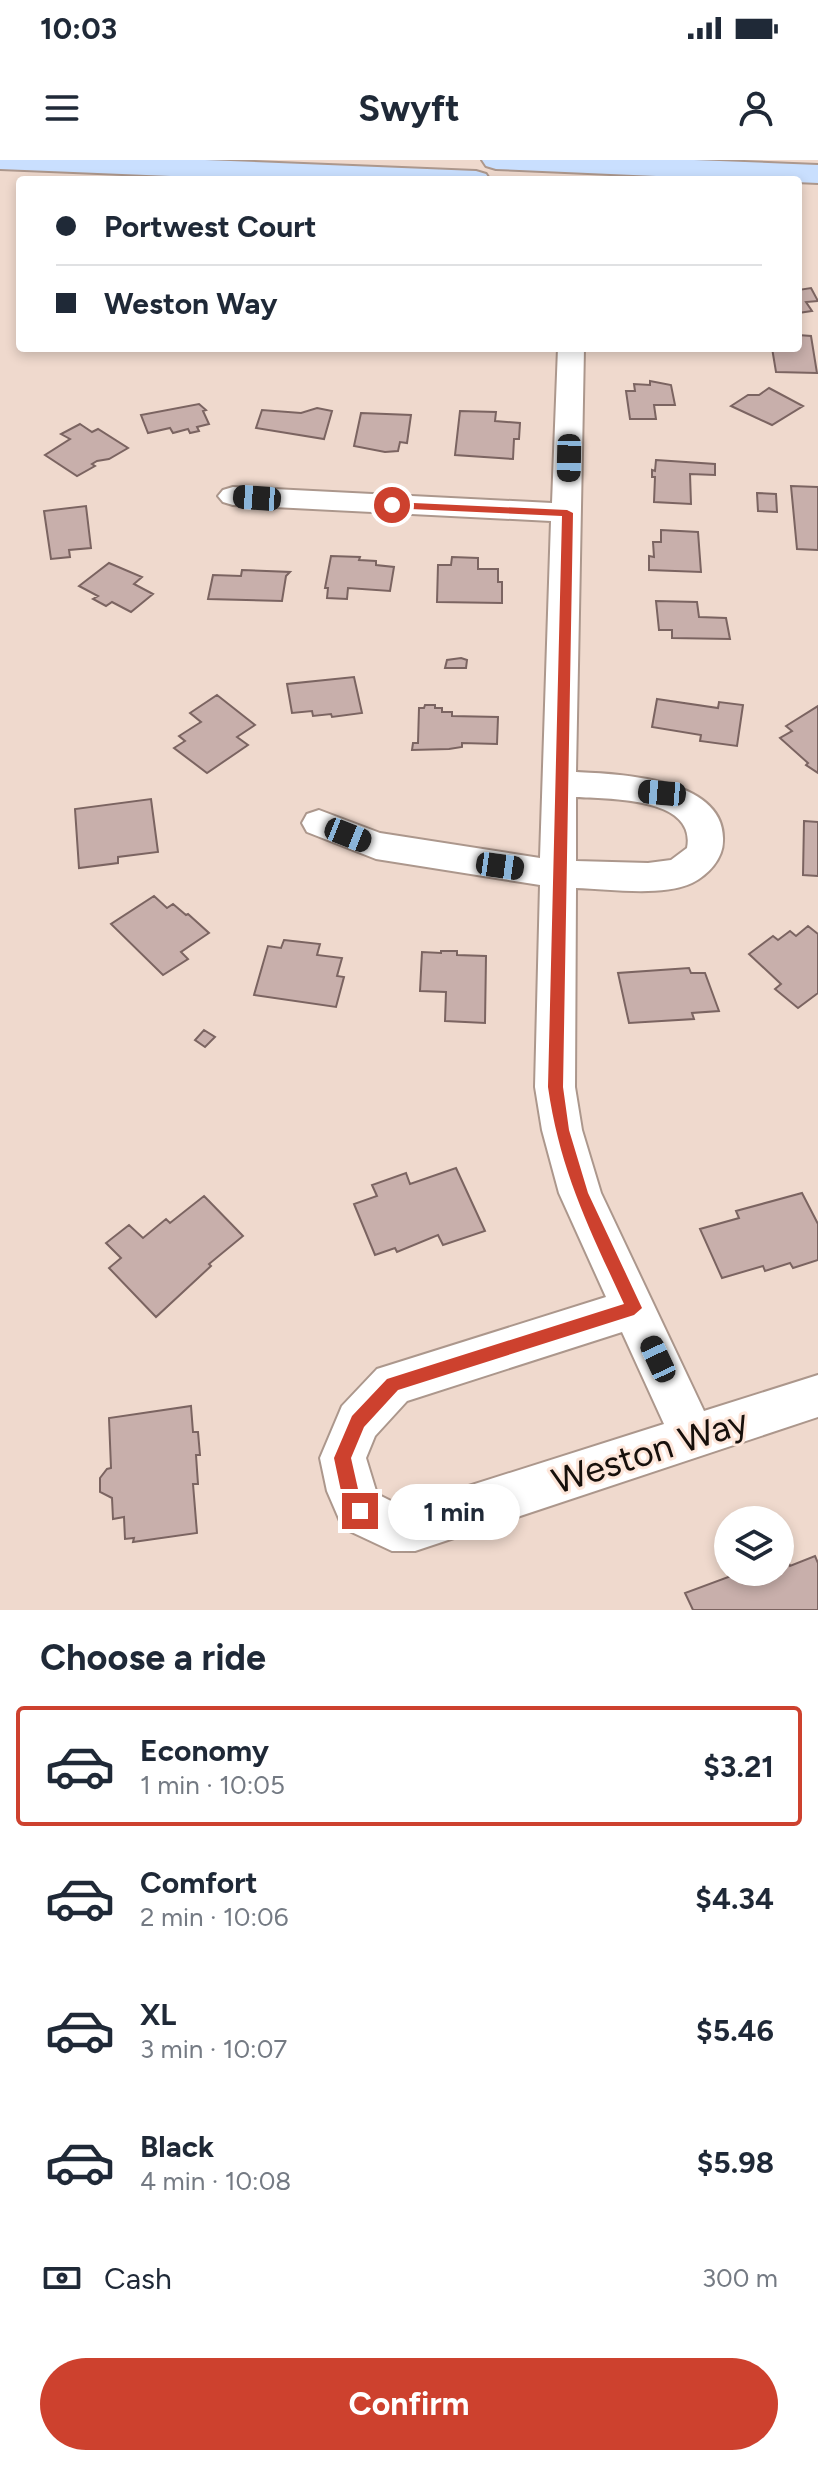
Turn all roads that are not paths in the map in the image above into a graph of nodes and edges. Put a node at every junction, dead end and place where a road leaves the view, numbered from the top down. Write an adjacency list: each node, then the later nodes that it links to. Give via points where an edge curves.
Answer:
1 (0, 160): 3 (main road)
2 (496, 160): 4 (main road)
3 (80, 162): 5 (main road)
4 (818, 174)
5 (388, 176)
6 (571, 352): 8 (street)
7 (233, 496): 8 (street)
8 (567, 513): 9 (street)
9 (559, 784): 11 (street); 11 (street, via 662,793 695,811 706,835 703,855 680,873)
10 (319, 823): 11 (street, via 376,846)
11 (558, 874): 12 (street, via 554,1051 562,1130 580,1193)
12 (634, 1308): 14 (street); 14 (street, Weston Way, via 393,1384 358,1421 343,1458 350,1491 360,1511 392,1527 415,1527)
13 (818, 1396): 14 (street, Weston Way)
14 (693, 1437)

